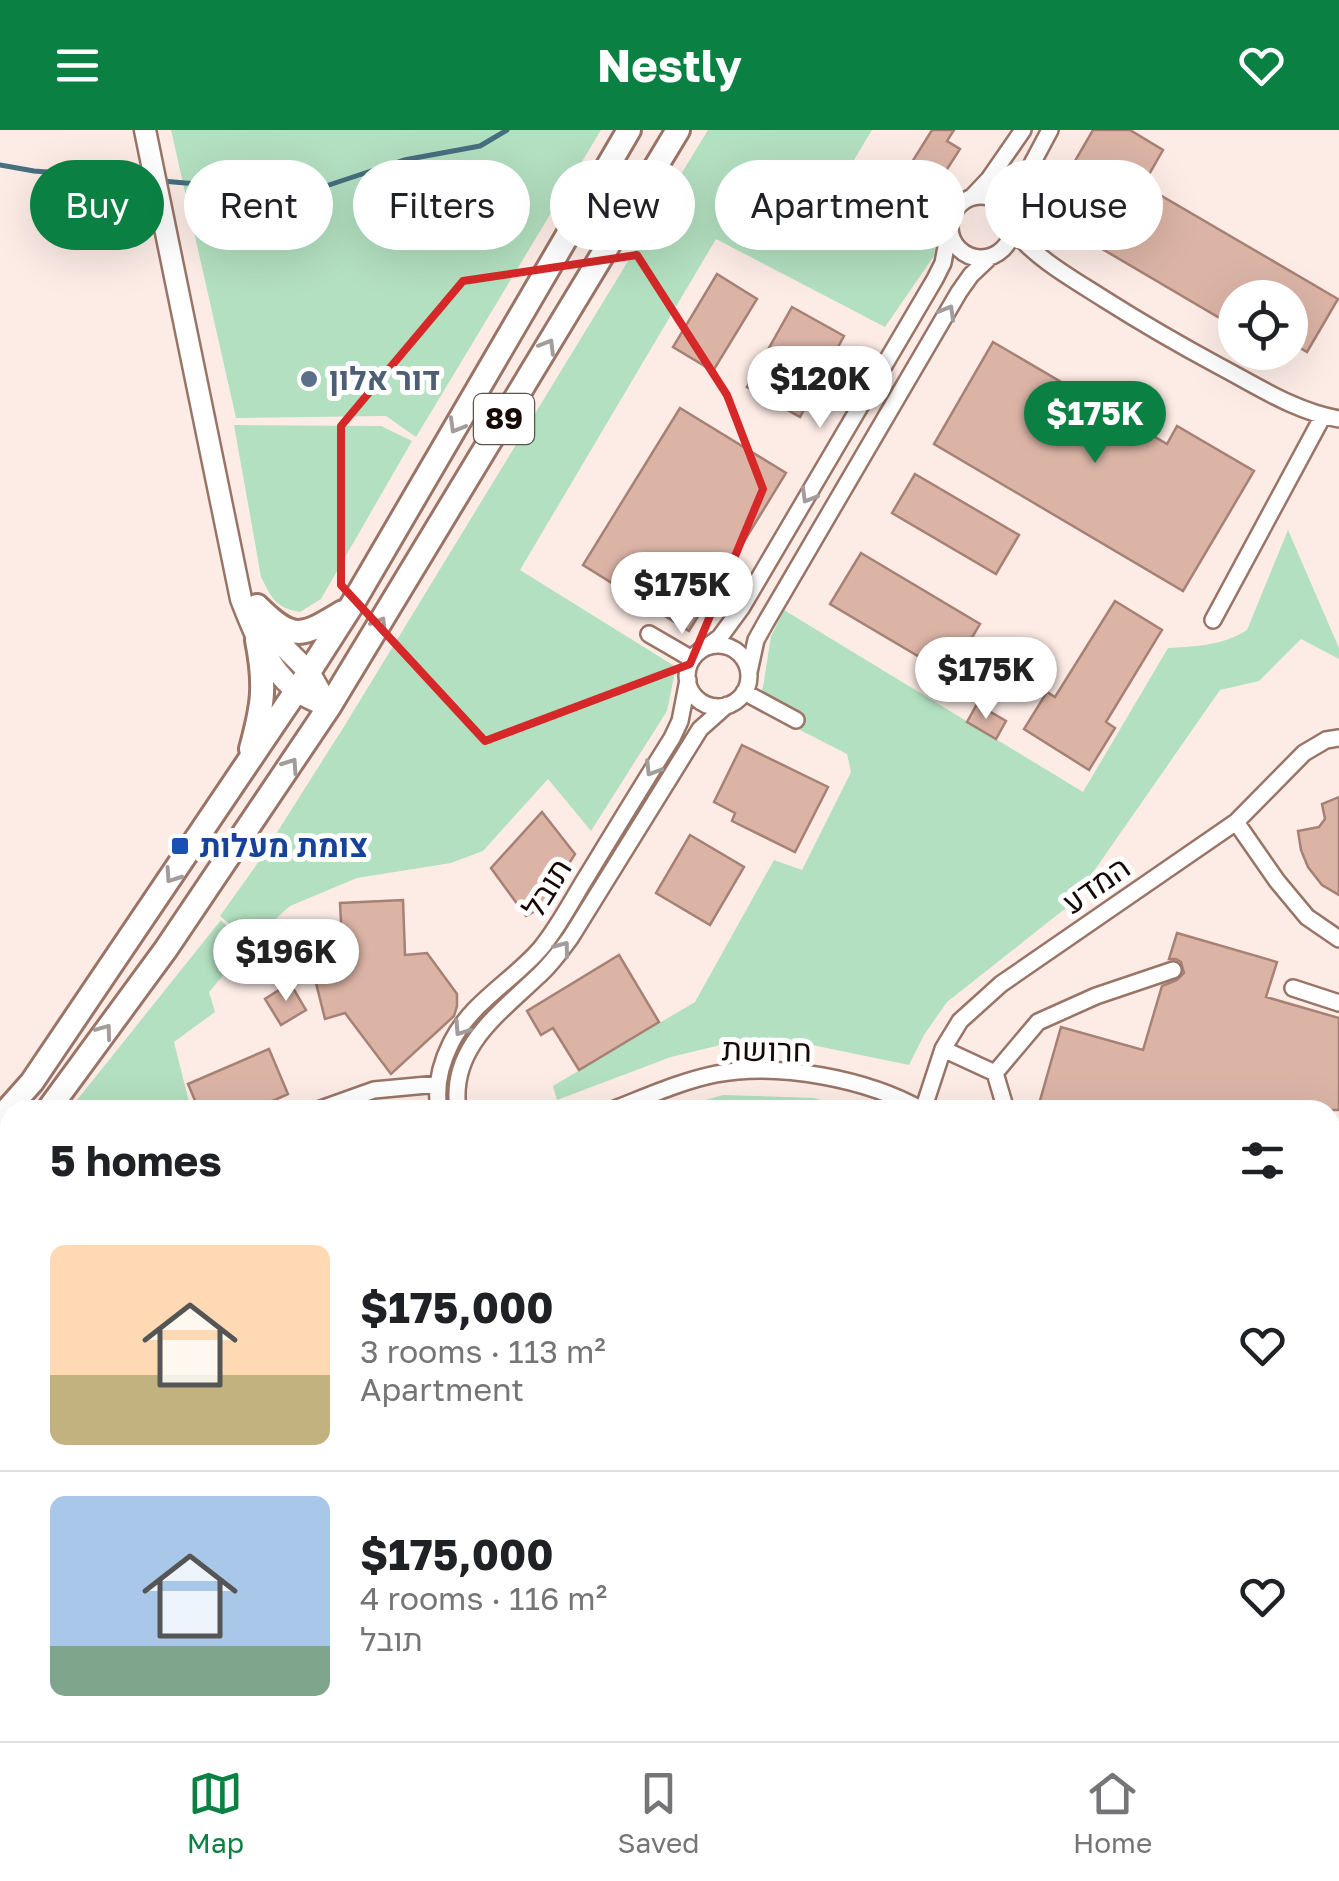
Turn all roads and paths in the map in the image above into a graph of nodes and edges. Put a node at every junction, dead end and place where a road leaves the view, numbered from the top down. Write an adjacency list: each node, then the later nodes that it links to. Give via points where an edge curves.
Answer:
1 (144, 130): 17 (main road)
2 (629, 130): 19 (highway, 89, one-way to 19)
3 (678, 130): 29 (highway, 89, one-way to 3)
4 (1023, 130): 7 (street)
5 (1050, 130): 6 (street)
6 (1034, 160)
7 (972, 197): 8 (street); 9 (street)
8 (985, 197)
9 (965, 200)
10 (945, 250): 23 (street, one-way to 23, via 926,296 742,607)
11 (960, 250): 14 (street, via 979,258)
12 (1000, 250): 14 (street)
13 (1032, 250): 15 (street)
14 (995, 255): 15 (street, via 1017,254); 24 (street, one-way to 14, via 756,640 959,292)
15 (1050, 266): 16 (street, via 1177,344)
16 (1331, 418): 20 (street)
17 (230, 544): 18 (main road); 22 (main road)
18 (257, 606): 19 (highway, via 286,630 301,633); 26 (main road)
19 (350, 608): 26 (highway, 89)
20 (1213, 620)
21 (649, 634): 23 (street)
22 (257, 640): 26 (main road, via 274,667); 32 (highway, via 262,707)
23 (698, 653): 24 (street, via 733,648); 25 (street)
24 (749, 672): 27 (street)
25 (688, 680): 28 (street, via 697,698); 40 (street, תובל, one-way to 40, via 672,738 556,926 464,1022)
26 (303, 682): 29 (main road); 32 (highway, 89)
27 (744, 692): 28 (street); 30 (street)
28 (727, 706): 45 (street, תובל, one-way to 28, via 461,1068 478,1032 563,948 700,729)
29 (329, 708): 42 (highway, 89, one-way to 29)
30 (796, 720)
31 (1339, 738): 33 (street, המדע, via 1304,753)
32 (247, 766): 41 (highway, 89, one-way to 41)
33 (1236, 822): 34 (street, via 1307,918); 38 (street, המדע, via 1001,984 960,1021)
34 (1339, 939)
35 (1173, 970): 39 (street, via 1038,1022)
36 (1293, 988): 37 (street)
37 (1339, 1003)
38 (943, 1050): 39 (street); 48 (street, המדע)
39 (995, 1073): 49 (street)
40 (438, 1084): 43 (street, via 374,1090); 44 (street, תובל)
41 (16, 1100)
42 (55, 1100)
43 (346, 1100)
44 (439, 1100)
45 (457, 1100)
46 (641, 1100): 47 (street, חרושת, via 716,1074 750,1071 856,1084)
47 (904, 1100)
48 (926, 1100)
49 (1003, 1100)

